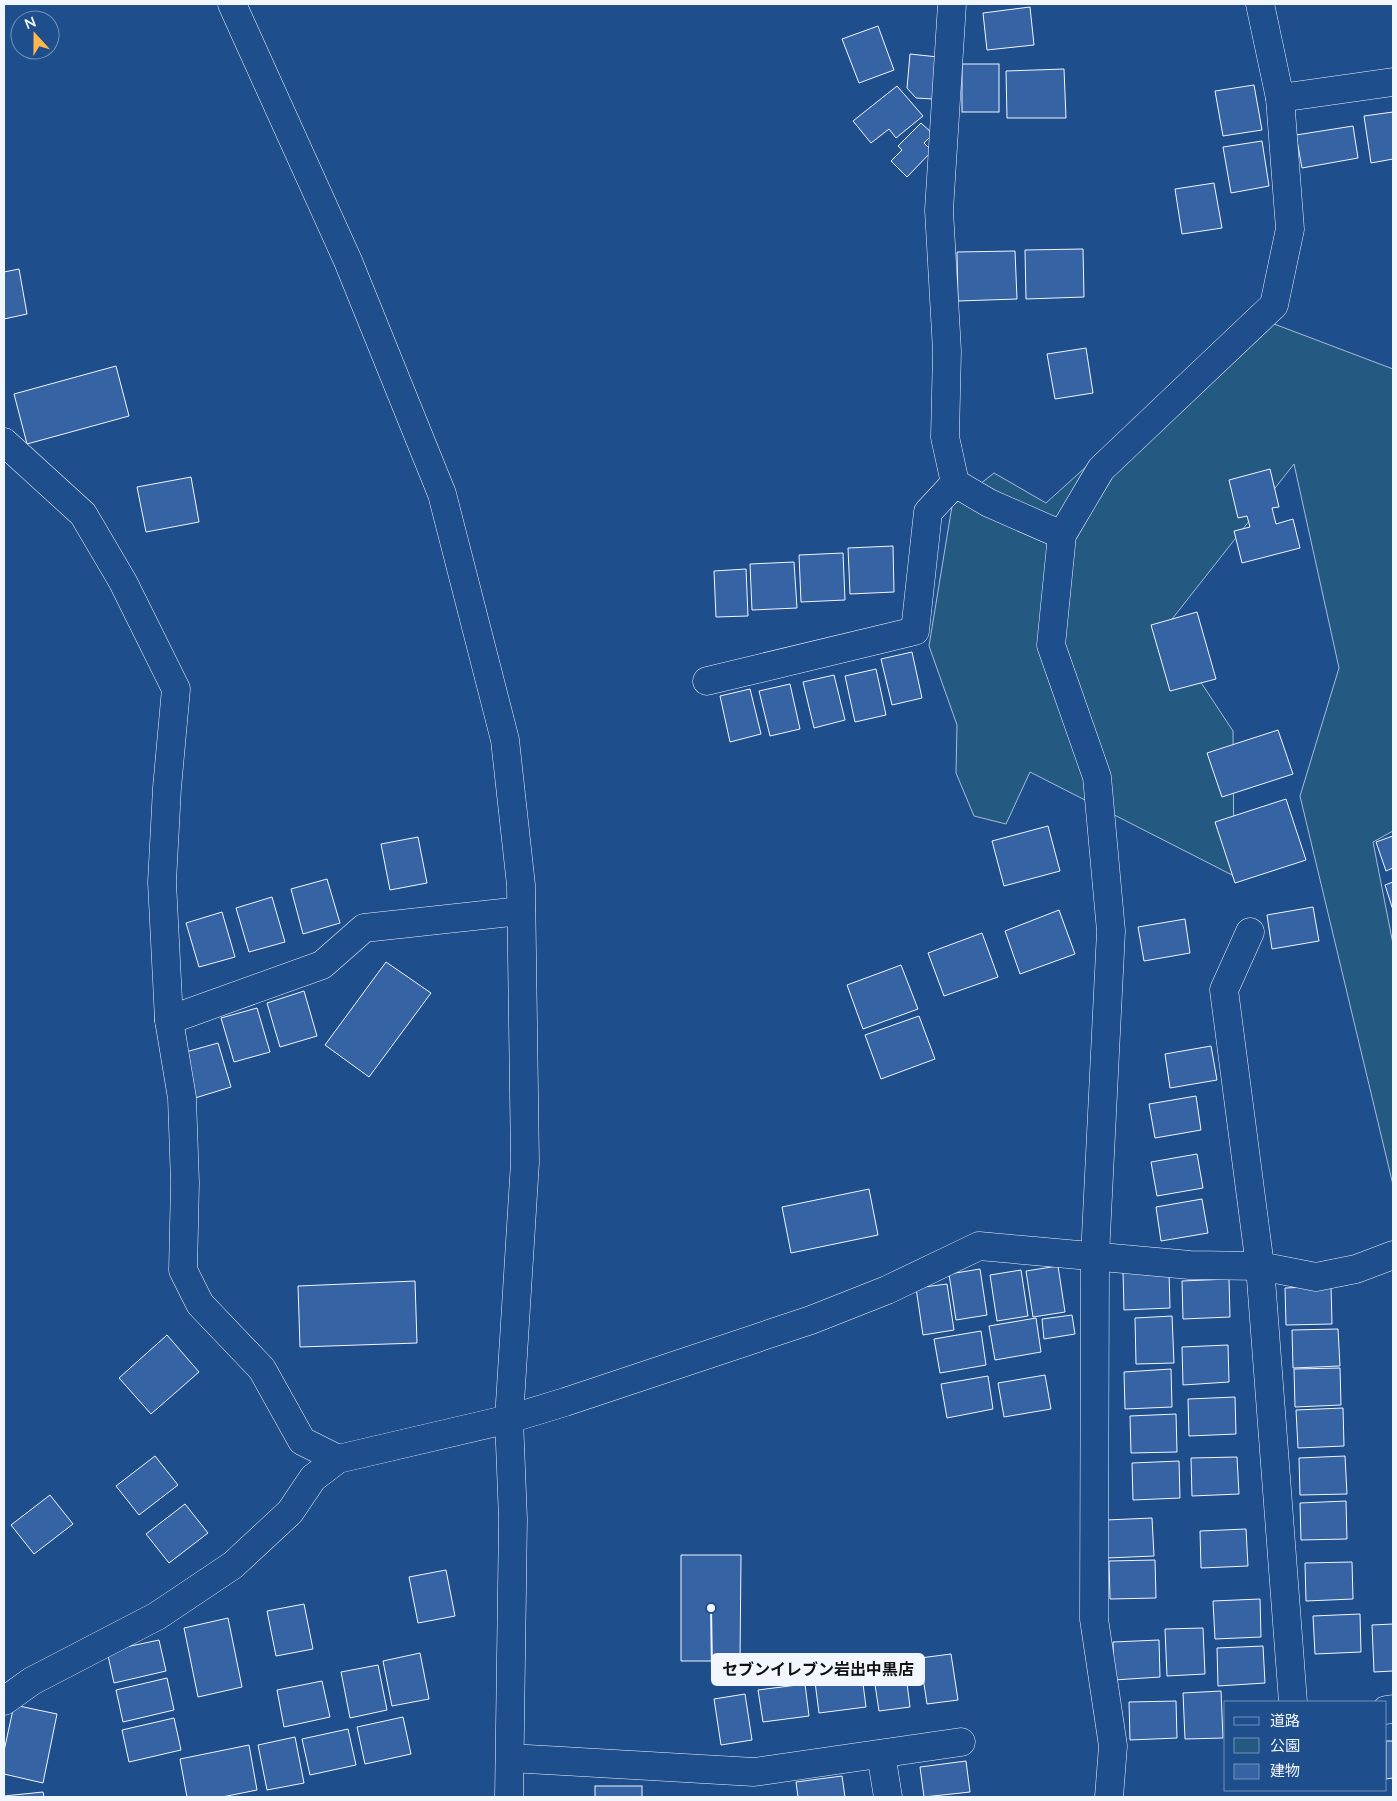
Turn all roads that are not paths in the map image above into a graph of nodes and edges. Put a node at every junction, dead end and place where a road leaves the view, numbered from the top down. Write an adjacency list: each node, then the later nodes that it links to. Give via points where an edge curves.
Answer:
1 (232, 4): 10 (street, via 348,261 442,494 505,740)
2 (952, 4): 7 (street, via 939,210 947,351 945,437)
3 (1260, 4): 5 (street)
4 (1393, 82): 5 (street)
5 (1280, 98): 8 (street, via 1290,229 1274,305 1100,469)
6 (4, 442): 12 (street, via 83,514 123,582 176,689 162,882)
7 (955, 483): 8 (street, via 989,504); 9 (street, via 928,512 915,631)
8 (1062, 535): 14 (street, via 1051,646 1097,777 1111,931)
9 (706, 681)
10 (522, 911): 12 (street, via 364,928 322,965); 16 (street, via 525,1162)
11 (1250, 932): 15 (street, via 1224,990)
12 (168, 1020): 17 (street, via 182,1098 185,1183 183,1270 200,1304 262,1369 302,1441)
13 (1393, 1255): 15 (street, via 1356,1269 1316,1277)
14 (1095, 1256): 15 (street, via 1190,1265); 16 (street, via 979,1246 887,1290 811,1320); 25 (street, via 1094,1619 1113,1746)
15 (1260, 1266): 19 (street)
16 (509, 1419): 17 (street); 22 (street, via 513,1519)
17 (338, 1459): 18 (street, via 312,1478 290,1512 233,1565 157,1616 32,1681)
18 (4, 1701)
19 (1293, 1701)
20 (961, 1742): 21 (street)
21 (881, 1754): 22 (street, via 754,1772); 24 (street)
22 (510, 1758): 23 (street)
23 (509, 1797)
24 (888, 1797)
25 (1109, 1797)

